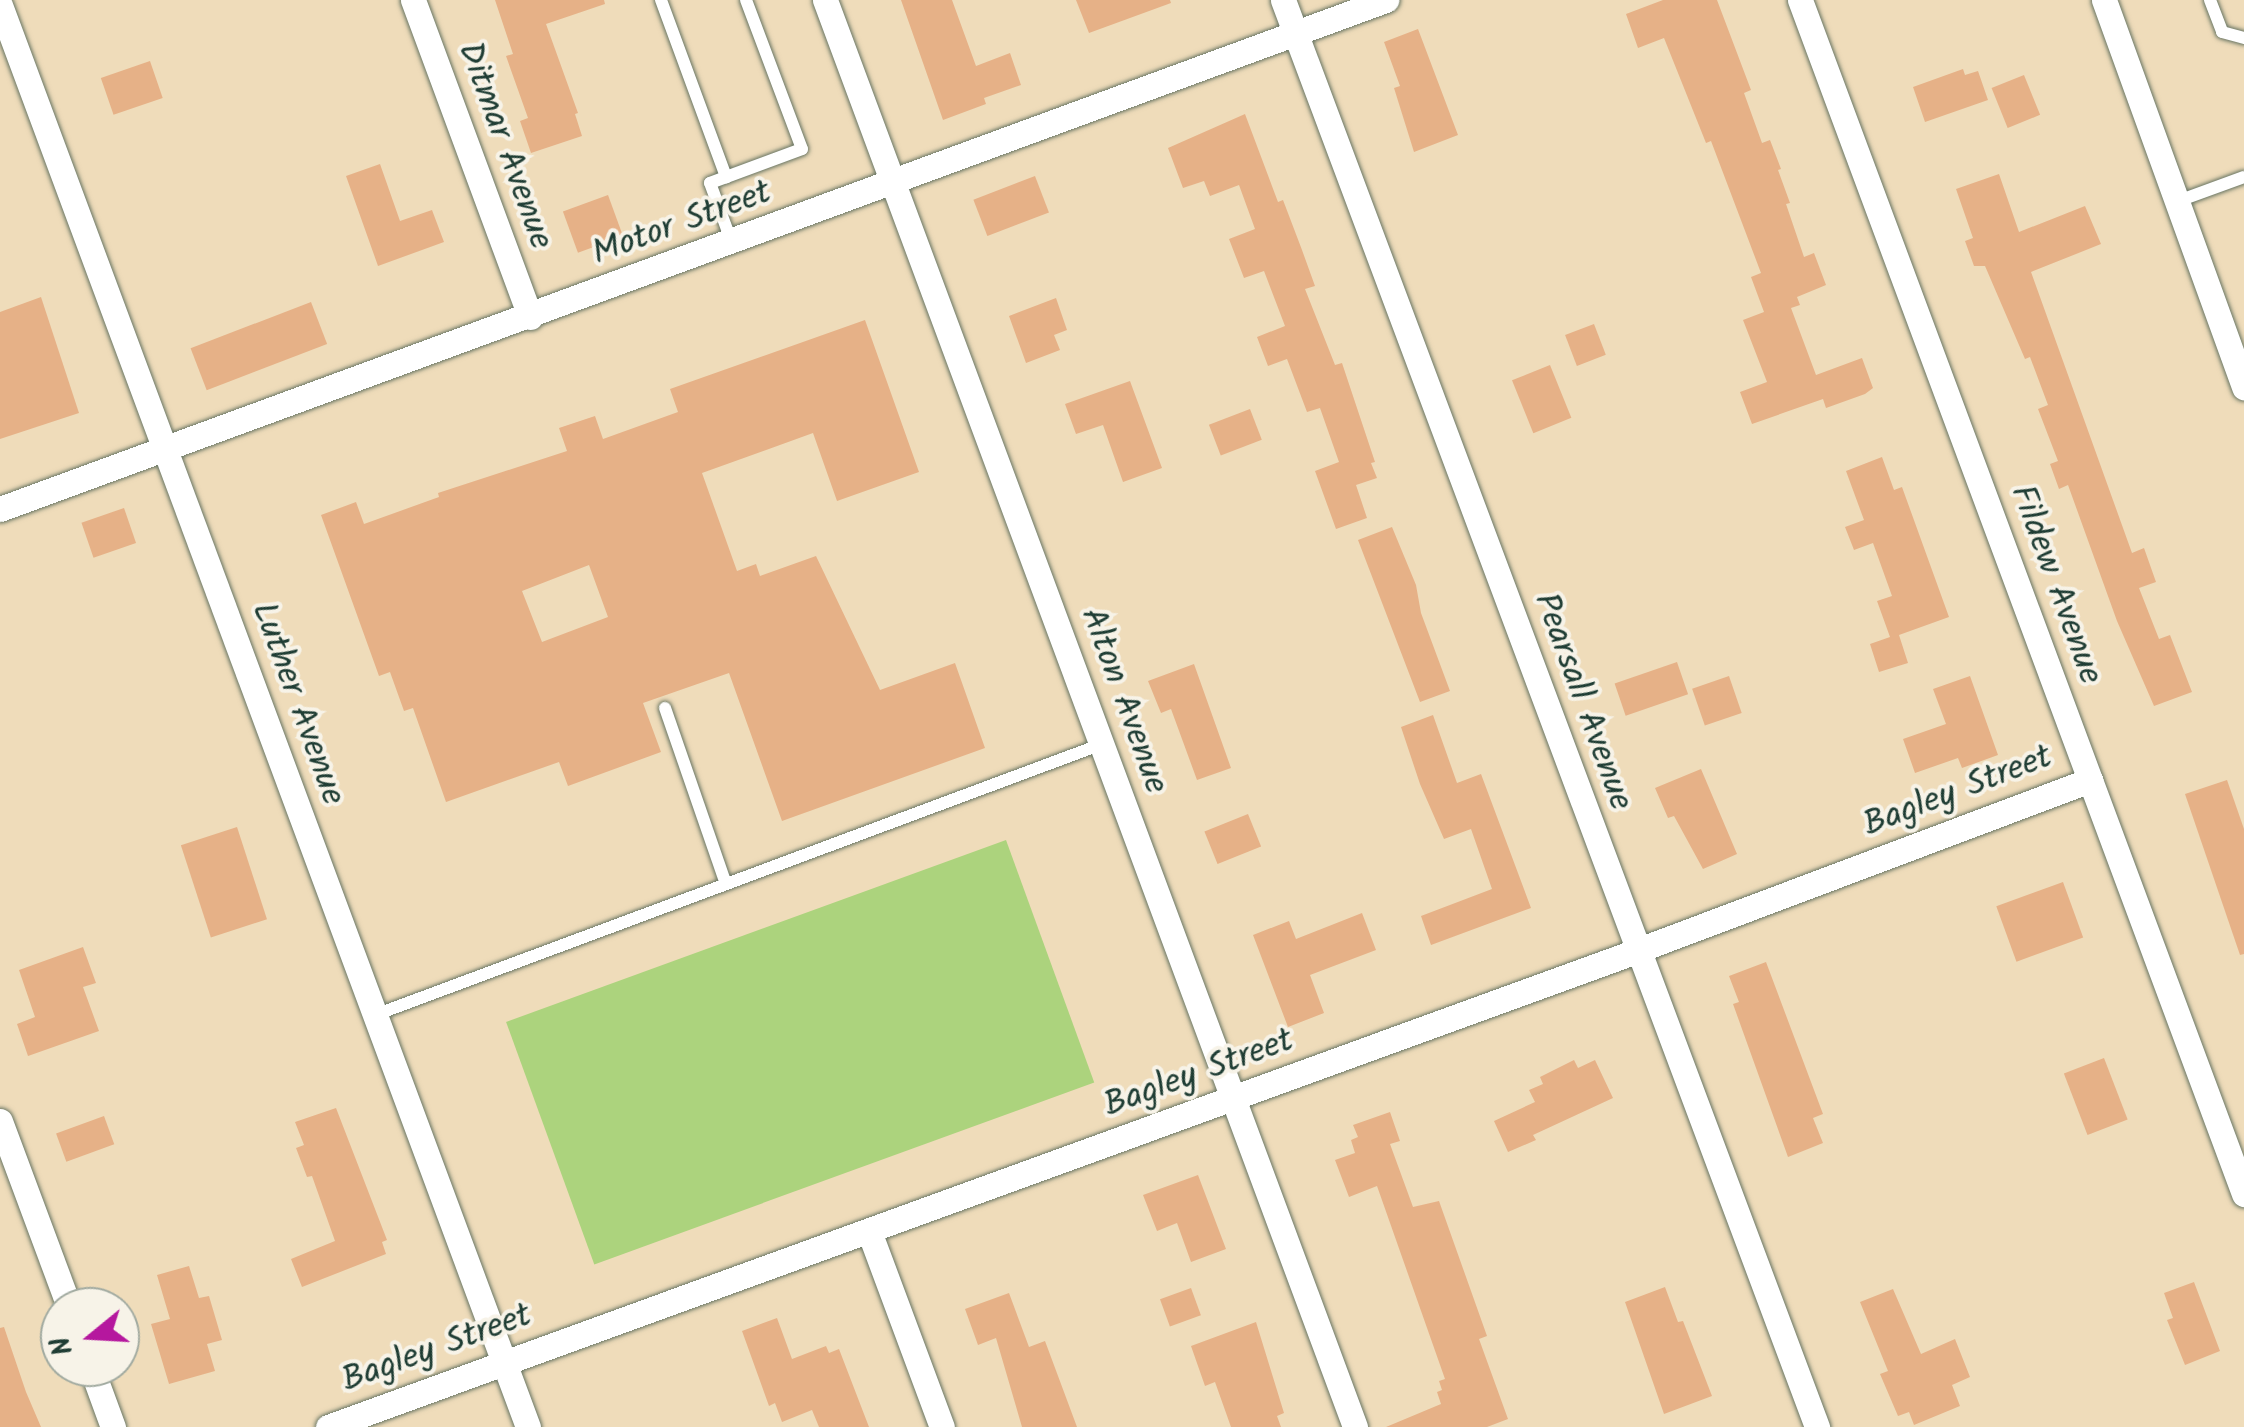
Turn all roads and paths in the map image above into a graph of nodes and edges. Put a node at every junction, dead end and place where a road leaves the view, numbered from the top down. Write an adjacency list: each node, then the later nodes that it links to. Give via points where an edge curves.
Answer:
1 (412, 0): 18 (street, Ditmar Avenue)
2 (661, 0): 13 (lane)
3 (746, 0): 13 (lane, via 802,149)
4 (825, 0): 15 (street, Alton Avenue)
5 (1283, 0): 11 (street, Pearsall Avenue)
6 (1386, 0): 11 (street, Motor Street)
7 (1800, 0): 25 (street, Fildew Avenue)
8 (2104, 0): 16 (street)
9 (2210, 0): 12 (lane, via 2222,32)
10 (0, 5): 21 (street, Luther Avenue)
11 (1296, 33): 15 (street, Motor Street); 27 (street, Pearsall Avenue)
12 (2244, 38)
13 (726, 177): 17 (lane, via 710,183)
14 (2244, 177): 16 (lane)
15 (893, 184): 17 (street, Motor Street); 24 (street, Alton Avenue)
16 (2178, 201): 19 (street)
17 (732, 244): 18 (street, Motor Street)
18 (530, 316): 21 (street, Motor Street)
19 (2239, 358): 20 (street)
20 (2244, 387)
21 (164, 449): 22 (street, Motor Street); 28 (street, Luther Avenue)
22 (0, 509)
23 (665, 708): 26 (lane)
24 (1102, 744): 26 (lane); 29 (street, Alton Avenue)
25 (2090, 780): 27 (street, Bagley Street); 31 (street, Fildew Avenue)
26 (726, 884): 28 (lane)
27 (1637, 950): 29 (street, Bagley Street); 41 (street, Pearsall Avenue)
28 (375, 1015): 34 (street, Luther Avenue)
29 (1233, 1099): 32 (street, Bagley Street); 40 (street, Alton Avenue)
30 (0, 1121): 33 (street)
31 (2244, 1194)
32 (869, 1231): 34 (street, Bagley Street); 39 (street)
33 (62, 1287)
34 (503, 1361): 37 (street, Bagley Street); 38 (street, Luther Avenue)
35 (99, 1387): 36 (street)
36 (114, 1427)
37 (328, 1427)
38 (528, 1427)
39 (942, 1427)
40 (1355, 1427)
41 (1817, 1427)

